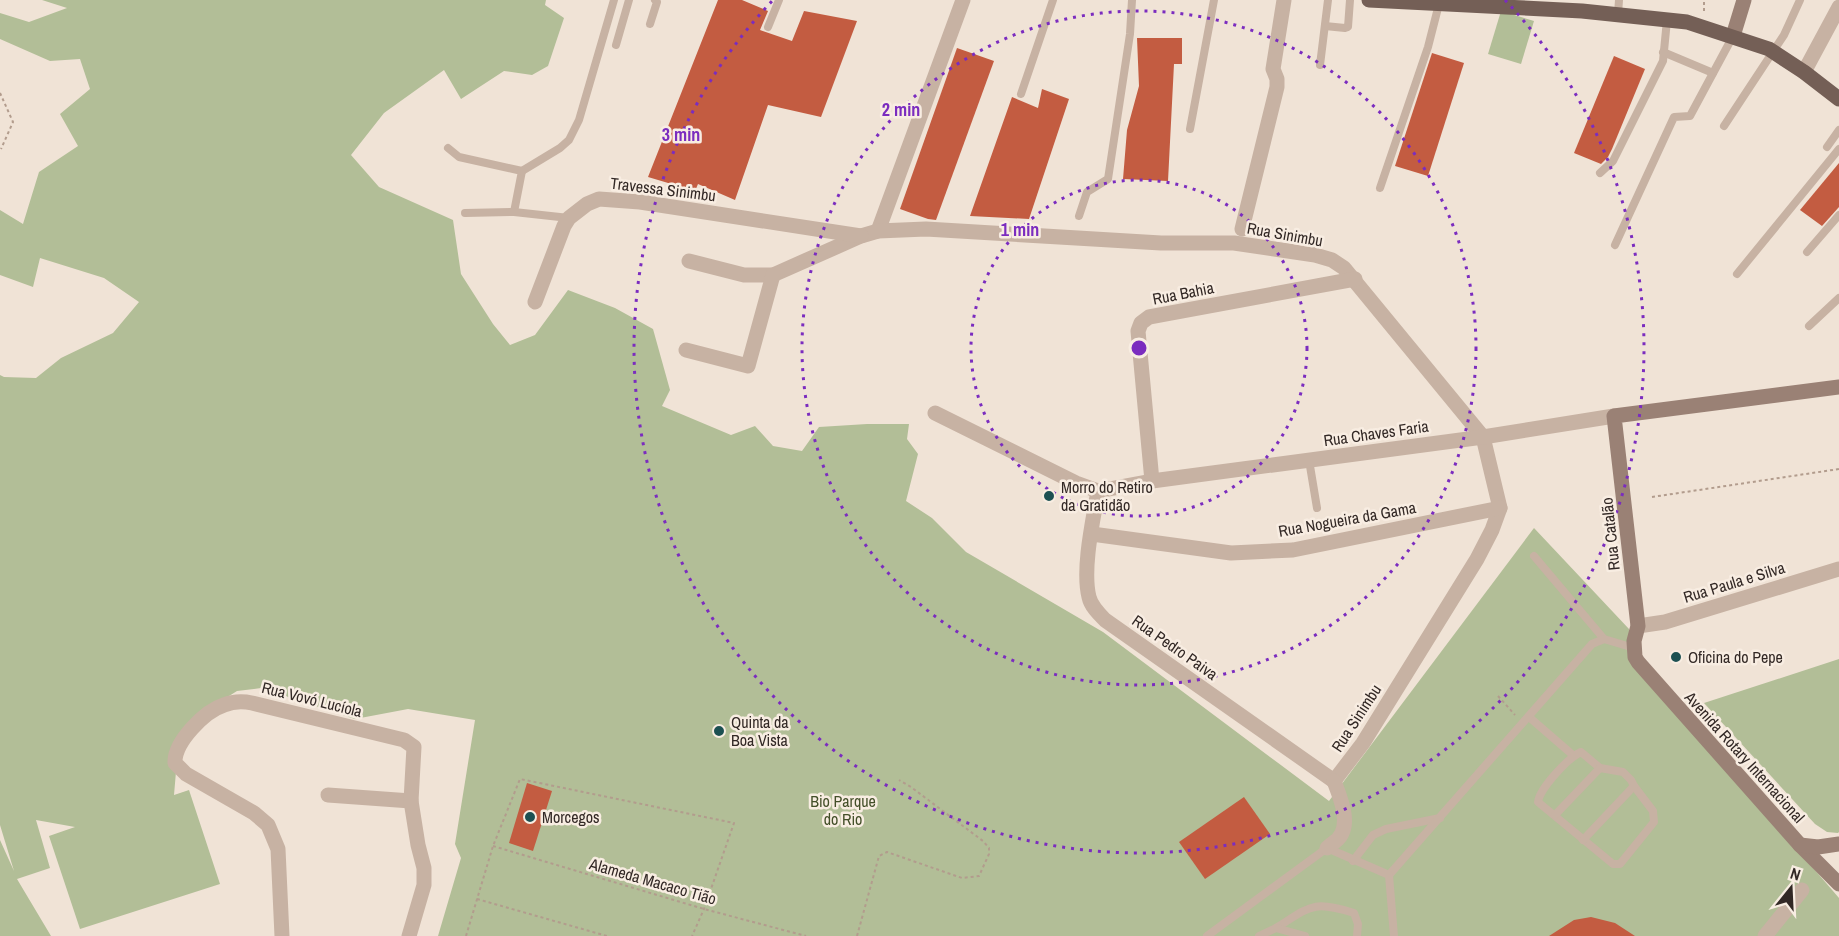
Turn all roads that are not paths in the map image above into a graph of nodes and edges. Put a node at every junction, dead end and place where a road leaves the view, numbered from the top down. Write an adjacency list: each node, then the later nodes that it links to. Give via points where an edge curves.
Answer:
1 (614, 0): 39 (lane, via 579,120 560,148)
2 (629, 0): 25 (lane)
3 (655, 0): 21 (lane)
4 (779, 0): 23 (lane)
5 (963, 0): 48 (street)
6 (1053, 0): 31 (lane)
7 (1132, 0): 45 (lane, via 1108,178 1087,192)
8 (1214, 0): 34 (lane)
9 (1284, 0): 47 (street, via 1273,69 1277,87)
10 (1328, 0): 22 (lane)
11 (1350, 0): 22 (lane, via 1348,27)
12 (1369, 0): 15 (main road)
13 (1744, 0): 24 (main road)
14 (1800, 0): 26 (lane)
15 (1439, 4): 16 (main road); 41 (lane)
16 (1521, 4): 17 (main road)
17 (1575, 6): 18 (main road)
18 (1618, 7): 20 (main road)
19 (1839, 7): 29 (street)
20 (1667, 20): 24 (main road); 27 (lane)
21 (650, 24)
22 (1325, 26): 28 (lane)
23 (768, 27)
24 (1733, 36): 26 (main road); 30 (lane)
25 (616, 45)
26 (1772, 51): 29 (main road); 33 (lane)
27 (1663, 52): 30 (lane); 40 (lane, via 1663,61 1613,161)
28 (1320, 65)
29 (1804, 72): 32 (main road)
30 (1713, 73): 50 (lane, via 1690,116 1674,117)
31 (1020, 94)
32 (1839, 99)
33 (1724, 126)
34 (1190, 129)
35 (1839, 130): 36 (lane)
36 (1827, 147)
37 (448, 148): 39 (lane, via 459,157)
38 (1839, 149): 53 (lane)
39 (522, 171): 42 (lane)
40 (1600, 173)
41 (1380, 188)
42 (514, 212): 43 (lane); 46 (lane)
43 (465, 213)
44 (1839, 214): 51 (lane)
45 (1079, 216)
46 (569, 218): 49 (street, Travessa Sinimbu, via 599,199); 57 (street)
47 (1242, 229)
48 (878, 231): 49 (street, Rua Sinimbu); 55 (street, Rua Sinimbu, via 1234,243 1332,260)
49 (861, 236): 54 (street, Rua Sinimbu)
50 (1615, 245)
51 (1807, 252)
52 (689, 261): 54 (street, Rua Sinimbu, via 744,275)
53 (1737, 274)
54 (773, 275): 59 (street, via 748,366)
55 (1354, 279): 63 (street, Rua Sinimbu); 65 (street, Rua Bahia, via 1149,317 1142,322 1138,331)
56 (1839, 298): 58 (lane)
57 (535, 302)
58 (1809, 326)
59 (686, 350)
60 (1839, 387): 62 (main road, Rua Chaves Faria)
61 (935, 412): 66 (street)
62 (1614, 416): 63 (street, Rua Chaves Faria); 72 (main road, Rua Catalão)
63 (1483, 437): 64 (street, Rua Chaves Faria); 68 (street, Rua Sinimbu)
64 (1310, 460): 65 (street, Rua Chaves Faria); 67 (lane)
65 (1152, 482): 66 (street, Rua Chaves Faria)
66 (1098, 491): 69 (street, Rua Pedro Paiva)
67 (1317, 508)
68 (1500, 508): 69 (street, Rua Nogueira da Gama, via 1293,550 1231,553); 78 (street, Rua Sinimbu, via 1471,569 1364,743)
69 (1092, 534): 78 (street, Rua Pedro Paiva, via 1087,561 1089,597 1094,609)
70 (1534, 556): 73 (lane)
71 (1839, 569): 72 (street, Rua Paula e Silva, via 1665,622)
72 (1638, 626): 74 (main road, Rua Catalão)
73 (1604, 639): 74 (lane); 75 (lane, via 1592,644)
74 (1634, 648): 86 (main road, Avenida Rotary Internacional, via 1638,662)
75 (1526, 721): 76 (lane); 83 (lane)
76 (1574, 756): 77 (lane, via 1584,753); 82 (lane, via 1538,798)
77 (1600, 768): 79 (lane, via 1623,772); 82 (lane)
78 (1334, 781): 87 (street, via 1344,808 1343,824 1340,837)
79 (1634, 786): 84 (lane); 84 (lane, via 1653,811 1654,822 1625,860 1613,864)
80 (328, 795): 81 (street)
81 (411, 801): 93 (street, Rua Vovó Lucíola, via 415,758 414,747 409,743 252,702 221,705 203,717 180,743 175,763 186,774 268,825 278,849); 94 (street, via 424,885)
82 (1555, 815): 84 (lane)
83 (1440, 818): 88 (lane, via 1373,835); 89 (lane)
84 (1583, 840)
85 (1839, 844): 86 (main road, via 1818,848)
86 (1800, 845): 90 (main road, Avenida Rotary Internacional)
87 (1327, 848): 88 (lane); 95 (lane)
88 (1353, 861): 89 (lane)
89 (1389, 875): 99 (lane)
90 (1839, 884)
91 (1802, 890): 100 (street)
92 (1276, 928): 96 (lane); 97 (lane); 98 (lane, via 1316,905 1354,913)
93 (282, 936)
94 (409, 936)
95 (1207, 936)
96 (1259, 936)
97 (1305, 936)
98 (1357, 936)
99 (1394, 936)
100 (1765, 936)

